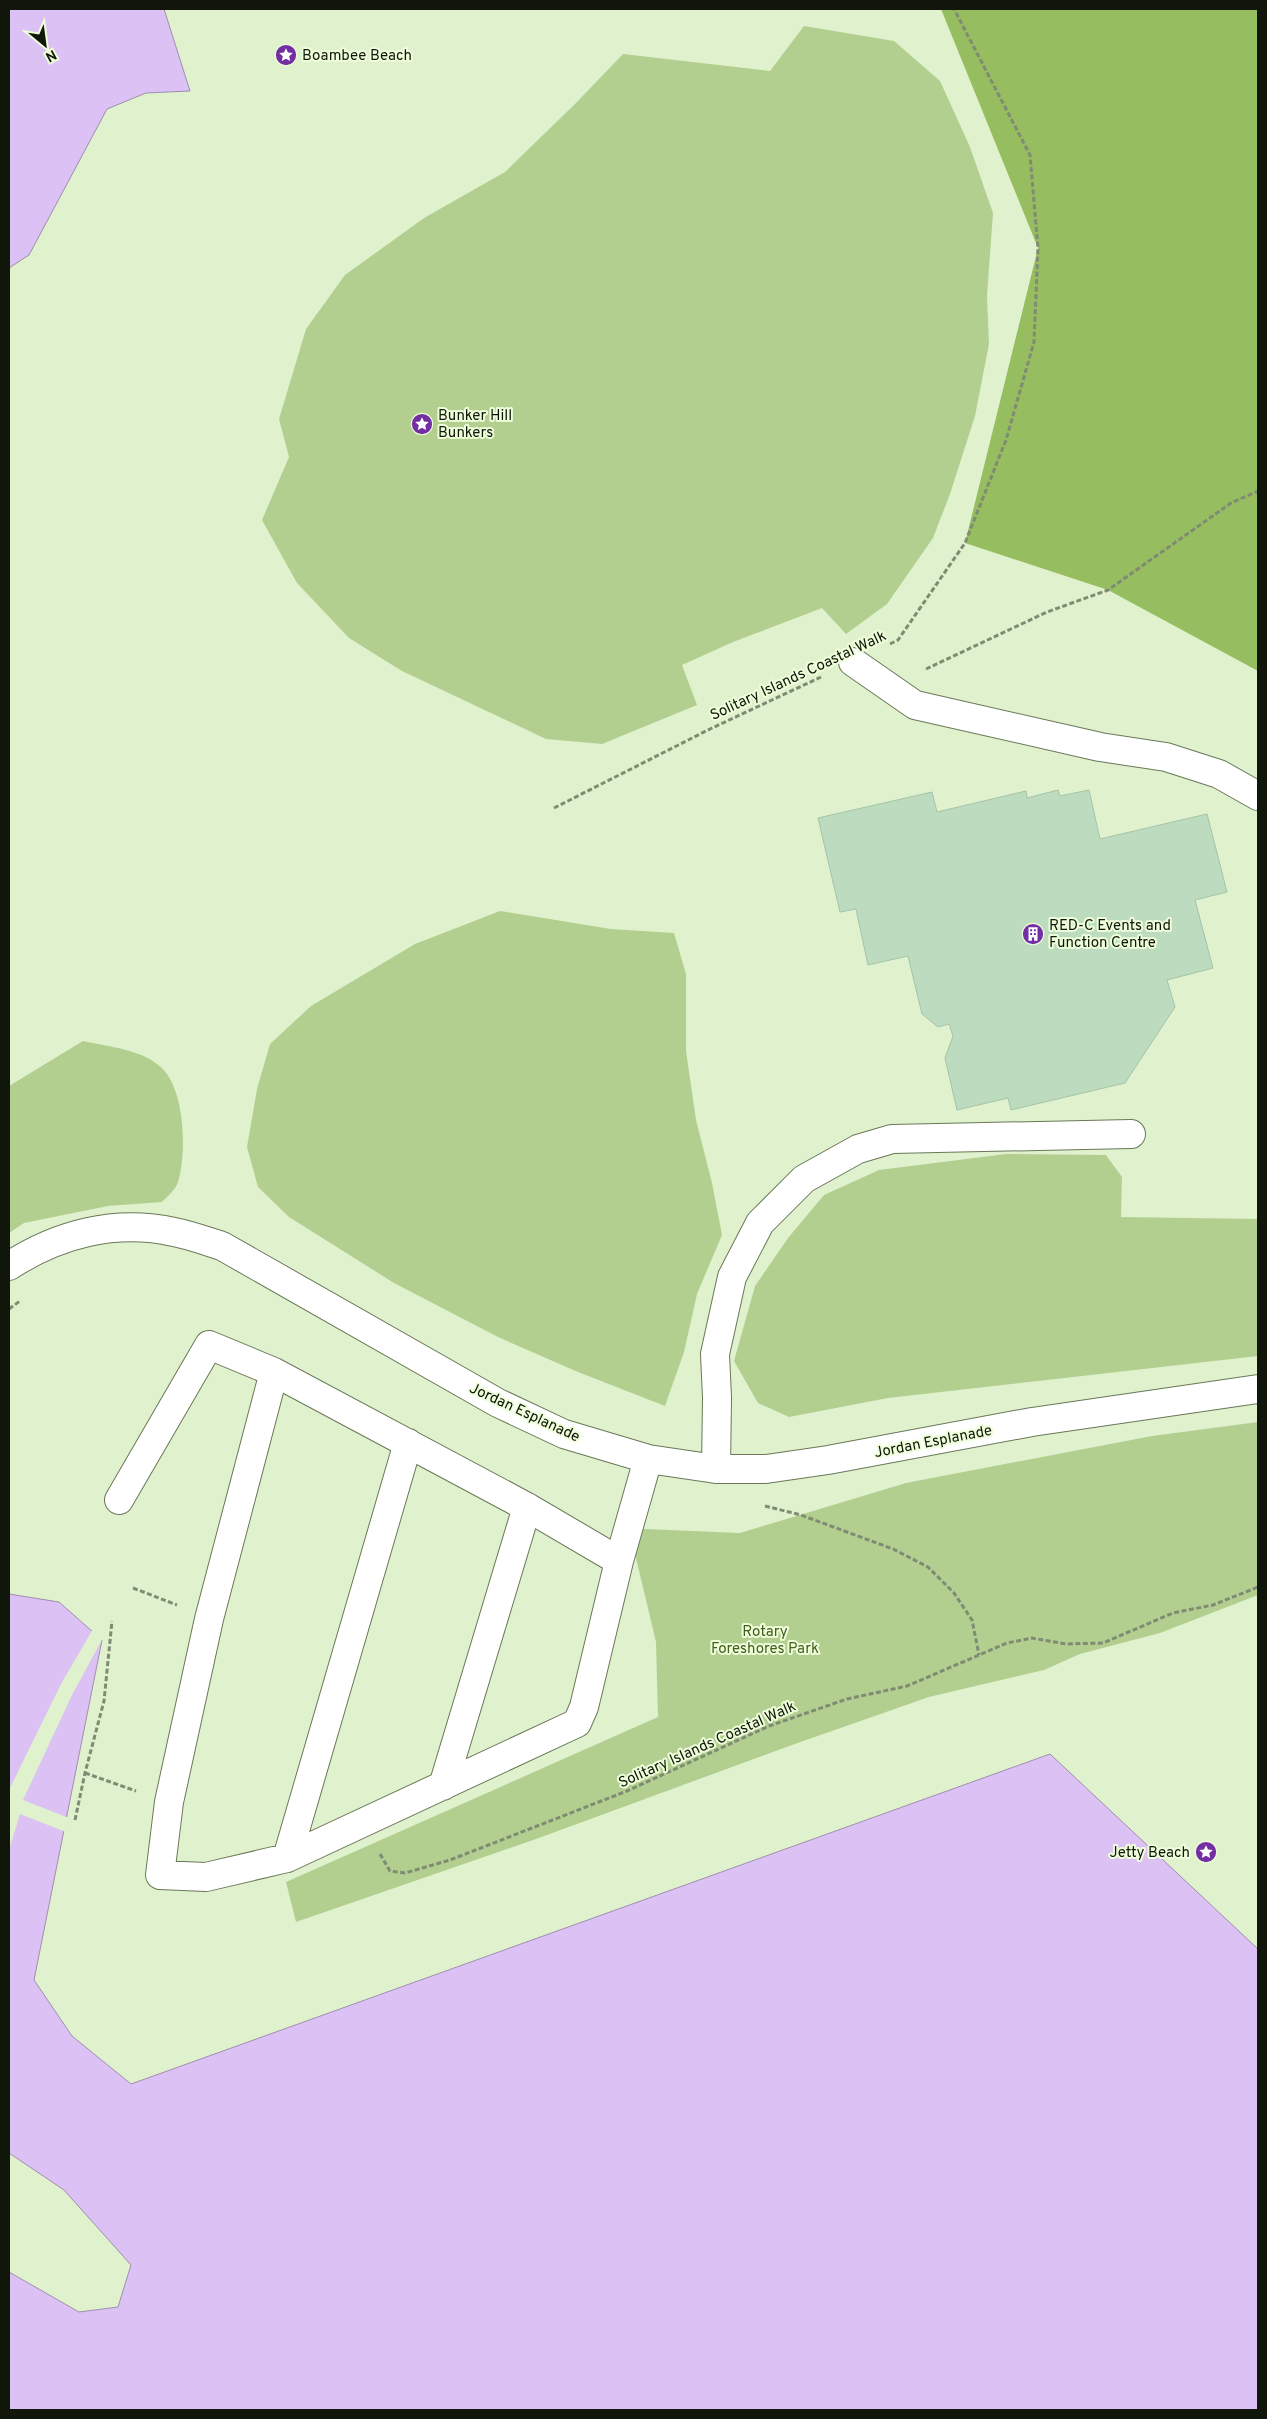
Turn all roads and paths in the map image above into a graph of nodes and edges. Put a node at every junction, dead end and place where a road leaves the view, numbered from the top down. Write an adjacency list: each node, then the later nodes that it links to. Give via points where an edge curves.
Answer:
1 (954, 9): 3 (path, Solitary Islands Coastal Walk, via 1030,155 1038,248 1034,342 1006,440 965,543 898,640)
2 (1258, 491): 4 (path, via 1231,503 1108,590 1047,612)
3 (853, 662): 4 (street); 6 (path, Solitary Islands Coastal Walk, via 710,728)
4 (889, 686): 5 (street, via 915,705 1100,747 1166,757 1219,774)
5 (1258, 796)
6 (554, 808)
7 (1131, 1134): 13 (street, via 892,1139 858,1149 804,1179 760,1223 732,1278 715,1354)
8 (9, 1266): 12 (street, Jordan Esplanade, via 52,1242 76,1234 125,1227 174,1232 222,1246 498,1403 564,1434)
9 (274, 1372): 11 (street); 14 (street, via 209,1345); 26 (street, via 209,1619 168,1802 160,1875 206,1877)
10 (1258, 1389): 13 (street, Jordan Esplanade, via 1032,1422 820,1462 766,1469)
11 (408, 1443): 15 (street); 26 (street)
12 (648, 1459): 13 (street, Jordan Esplanade); 16 (street)
13 (716, 1469)
14 (119, 1500)
15 (527, 1507): 16 (street); 22 (street)
16 (619, 1561): 22 (street, via 584,1707 577,1723)
17 (1258, 1587): 25 (path, Solitary Islands Coastal Walk, via 1213,1605 1173,1613 1103,1643 1066,1644 1032,1638 1007,1643 907,1686 847,1699 769,1726 627,1792 450,1860 405,1873 390,1871)
18 (133, 1588): 19 (path)
19 (178, 1605)
20 (112, 1621): 21 (path, via 104,1700)
21 (85, 1773): 23 (path); 24 (path)
22 (443, 1786): 25 (street)
23 (127, 1788)
24 (75, 1820)
25 (362, 1824): 26 (street)
26 (287, 1858)

